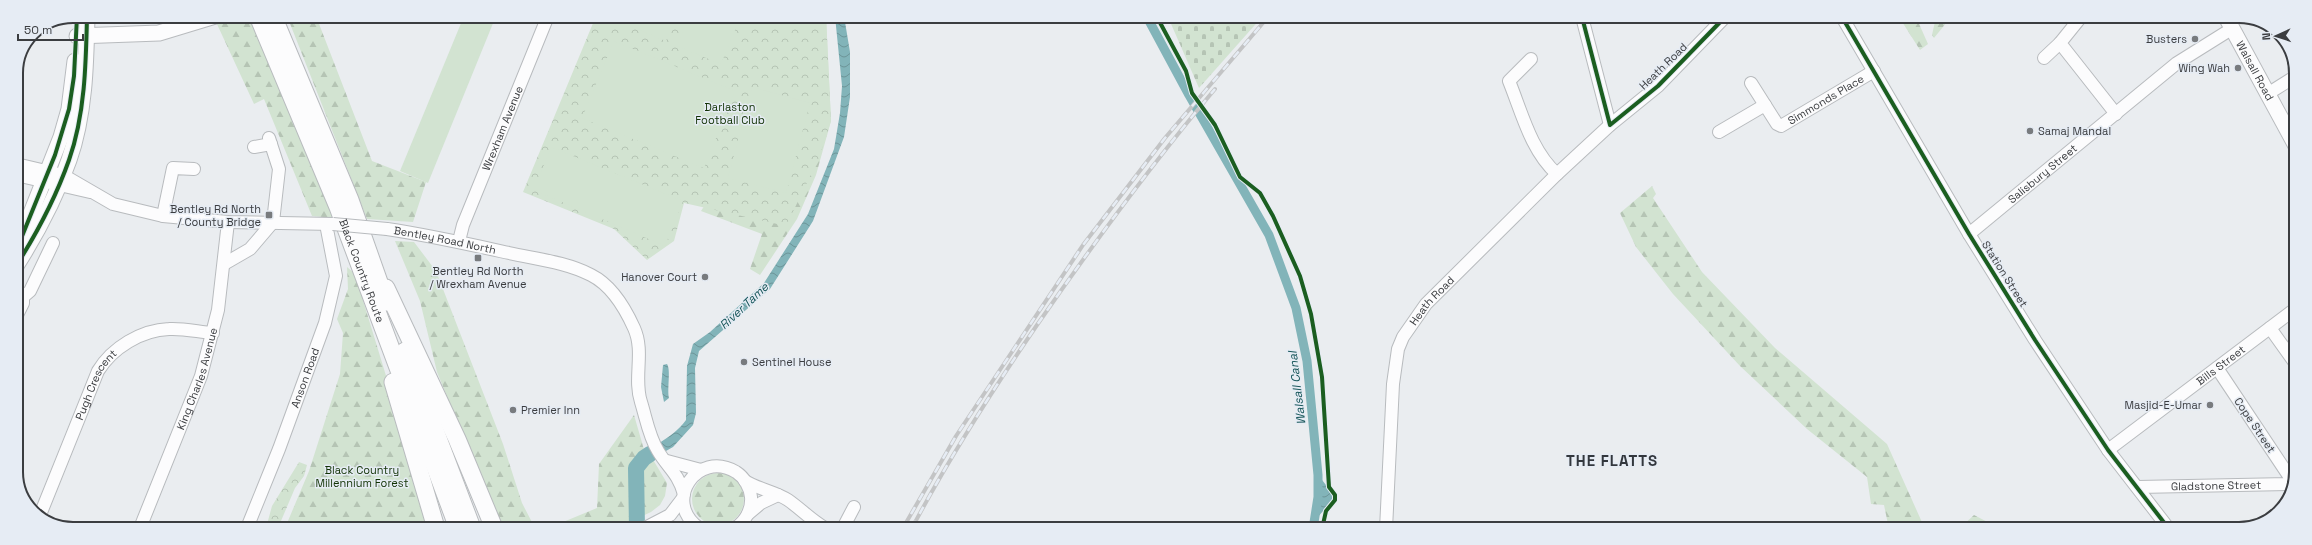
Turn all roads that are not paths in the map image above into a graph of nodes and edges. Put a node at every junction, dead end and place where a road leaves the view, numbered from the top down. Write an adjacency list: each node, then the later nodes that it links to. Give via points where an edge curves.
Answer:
1 (78, 23): 12 (main road)
2 (85, 23): 12 (main road)
3 (192, 23): 12 (main road, via 159,33)
4 (261, 23): 44 (highway, Black Country Route, via 338,206)
5 (276, 23): 41 (highway, Black Country Route)
6 (545, 23): 38 (street, Wrexham Avenue, via 463,225)
7 (1584, 23): 22 (street)
8 (1718, 23): 22 (street, Heath Road, via 1658,86)
9 (1846, 23): 16 (street, Station Street)
10 (2076, 23): 13 (street)
11 (2229, 23): 19 (main road, Walsall Road); 21 (street, Salisbury Street)
12 (81, 36): 30 (main road, via 69,109); 31 (main road, via 83,94 69,161)
13 (2060, 43): 14 (street); 21 (street)
14 (2044, 58)
15 (1531, 59): 28 (street, via 1509,81 1538,152)
16 (1874, 71): 20 (street, Simmonds Place, via 1781,126 1777,124); 37 (street, Station Street)
17 (2289, 80): 19 (street)
18 (1751, 83): 20 (street, Simmonds Place)
19 (2269, 93): 24 (main road, Walsall Road)
20 (1765, 104): 23 (street)
21 (2116, 114): 37 (street, Salisbury Street)
22 (1610, 125): 28 (street, Heath Road)
23 (1719, 132)
24 (2289, 132)
25 (254, 147): 34 (street, via 270,141 279,169)
26 (23, 167): 30 (street)
27 (194, 169): 32 (street, via 173,168)
28 (1557, 174): 74 (street, Heath Road, via 1426,304 1403,337 1395,362 1393,384)
29 (23, 175): 30 (street)
30 (46, 175): 31 (street, Bentley Road North); 36 (main road)
31 (61, 180): 32 (street, Bentley Road North, via 82,184 113,204); 40 (main road, via 36,235)
32 (163, 216): 33 (street, Bentley Road North)
33 (228, 222): 34 (street, Bentley Road North); 42 (street, King Charles Avenue)
34 (273, 222): 35 (street, Bentley Road North); 42 (street, via 250,249)
35 (329, 224): 38 (street, Bentley Road North, bridge, via 387,229); 63 (street, Anson Road, via 336,276 325,323)
36 (23, 233)
37 (1969, 234): 50 (street, Station Street)
38 (459, 241): 51 (street, Bentley Road North, via 569,266 592,275 610,290 624,308 635,330 639,349 636,389 654,442)
39 (52, 243): 43 (street, via 30,291)
40 (23, 255)
41 (371, 257): 66 (highway, Black Country Route, via 388,309); 67 (highway, via 457,439)
42 (224, 264): 47 (street, King Charles Avenue)
43 (23, 294)
44 (372, 295): 64 (highway, via 384,350); 65 (highway, Black Country Route)
45 (2289, 314): 46 (street, Bills Street)
46 (2270, 328): 48 (street); 49 (street, Bills Street)
47 (213, 333): 60 (street, Pugh Crescent, via 169,329 147,334 127,343 106,358 98,371); 62 (street, King Charles Avenue, via 201,376)
48 (2289, 355)
49 (2218, 368): 50 (street, Bills Street); 53 (street, Cope Street)
50 (2108, 450): 56 (street, Station Street)
51 (665, 460): 52 (street); 57 (street, Bentley Road North, via 678,477)
52 (701, 470): 54 (street, via 724,466 738,473); 57 (street, via 687,484)
53 (2289, 475)
54 (745, 481): 58 (street); 61 (street, via 751,494)
55 (2287, 484): 56 (street, Gladstone Street)
56 (2138, 487): 75 (street, Station Street)
57 (684, 496): 68 (street, via 670,515); 69 (street, Bentley Road North, via 688,518)
58 (778, 496): 61 (street, via 761,503); 72 (street, via 787,499)
59 (854, 507): 73 (street)
60 (42, 511)
61 (747, 515): 70 (street); 71 (street)
62 (142, 522)
63 (249, 522)
64 (434, 522)
65 (456, 522)
66 (470, 522)
67 (492, 522)
68 (657, 522)
69 (692, 522)
70 (741, 522)
71 (744, 522)
72 (815, 522)
73 (846, 522)
74 (1386, 522)
75 (2164, 522)

